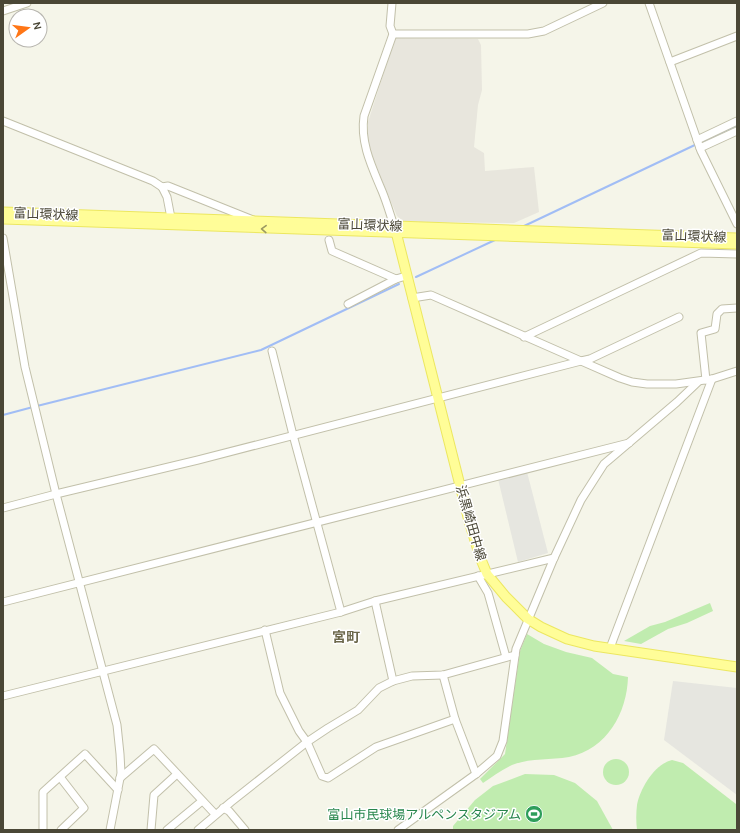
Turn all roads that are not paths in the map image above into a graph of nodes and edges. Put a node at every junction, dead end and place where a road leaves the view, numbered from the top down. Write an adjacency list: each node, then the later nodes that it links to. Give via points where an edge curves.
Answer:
1 (27, 3): 5 (street)
2 (392, 3): 6 (street, via 390,26)
3 (603, 3): 6 (street, via 544,31 528,34)
4 (649, 3): 8 (street)
5 (3, 11)
6 (393, 34): 20 (street, via 362,125 366,151)
7 (737, 36): 8 (street)
8 (670, 62): 12 (street)
9 (3, 121): 14 (street, via 154,181)
10 (737, 121): 12 (street)
11 (737, 131): 13 (street)
12 (697, 140): 13 (street)
13 (700, 148): 19 (street)
14 (162, 187): 16 (street, via 167,197); 18 (street, via 168,186)
15 (3, 212): 16 (main road, 富山環状線)
16 (171, 218): 18 (main road, 富山環状線)
17 (3, 219): 20 (main road, 富山環状線, one-way to 17)
18 (256, 221): 20 (main road, 富山環状線)
19 (737, 224)
20 (395, 230): 22 (main road, 富山環状線); 24 (main road, 富山環状線); 26 (main road, 浜黒崎田中線)
21 (3, 238): 42 (street, via 25,367)
22 (737, 238)
23 (329, 240): 27 (street, via 332,251)
24 (737, 244)
25 (737, 254): 32 (street, via 702,253)
26 (406, 276): 27 (street); 28 (main road, 浜黒崎田中線)
27 (396, 280): 29 (street)
28 (412, 298): 32 (street, via 431,295); 38 (main road, 浜黒崎田中線)
29 (348, 304)
30 (737, 308): 36 (street, via 722,309 717,314 715,329 701,333)
31 (679, 317): 34 (street)
32 (524, 337): 34 (street)
33 (272, 350): 39 (street)
34 (581, 361): 37 (street, via 620,378 647,384); 38 (street)
35 (737, 371): 36 (street)
36 (709, 380): 37 (street); 54 (street)
37 (698, 382): 40 (street)
38 (438, 398): 39 (street); 41 (main road, 浜黒崎田中線)
39 (293, 435): 42 (street); 44 (street)
40 (629, 443): 41 (street); 45 (street, via 604,464 592,480)
41 (460, 486): 44 (street); 46 (main road, 浜黒崎田中線)
42 (56, 494): 43 (street); 48 (street)
43 (3, 508)
44 (316, 522): 48 (street); 51 (street)
45 (554, 558): 46 (street); 52 (street)
46 (487, 574): 47 (street); 52 (main road, 浜黒崎田中線)
47 (478, 576): 49 (street); 56 (street, via 488,593)
48 (80, 583): 50 (street); 58 (street)
49 (375, 601): 51 (street); 60 (street)
50 (3, 602)
51 (341, 612): 53 (street)
52 (528, 619): 54 (main road, 浜黒崎田中線, via 567,639); 55 (street)
53 (265, 630): 58 (street); 63 (street, via 280,693)
54 (610, 648): 57 (main road, 浜黒崎田中線)
55 (515, 654): 56 (street); 65 (street, via 503,741 497,756)
56 (506, 657): 59 (street)
57 (737, 666)
58 (104, 672): 61 (street); 67 (street, via 117,725)
59 (443, 676): 60 (street, via 412,676); 62 (street)
60 (393, 681): 63 (street, via 379,688 358,710)
61 (3, 696)
62 (455, 719): 63 (street, via 376,747 328,778 322,776); 65 (street)
63 (307, 742): 70 (street)
64 (177, 774): 67 (street, via 154,749); 69 (street); 75 (street, via 154,795)
65 (476, 774): 79 (street)
66 (60, 777): 68 (street, via 85,754); 72 (street, via 43,792); 73 (street, via 84,808)
67 (120, 778): 68 (street)
68 (118, 790): 74 (street)
69 (202, 801): 71 (street); 76 (street)
70 (223, 808): 71 (street); 78 (street, via 229,811)
71 (215, 814): 77 (street)
72 (43, 830)
73 (60, 830)
74 (110, 830)
75 (151, 830)
76 (167, 830)
77 (198, 830)
78 (245, 830)
79 (398, 830)

